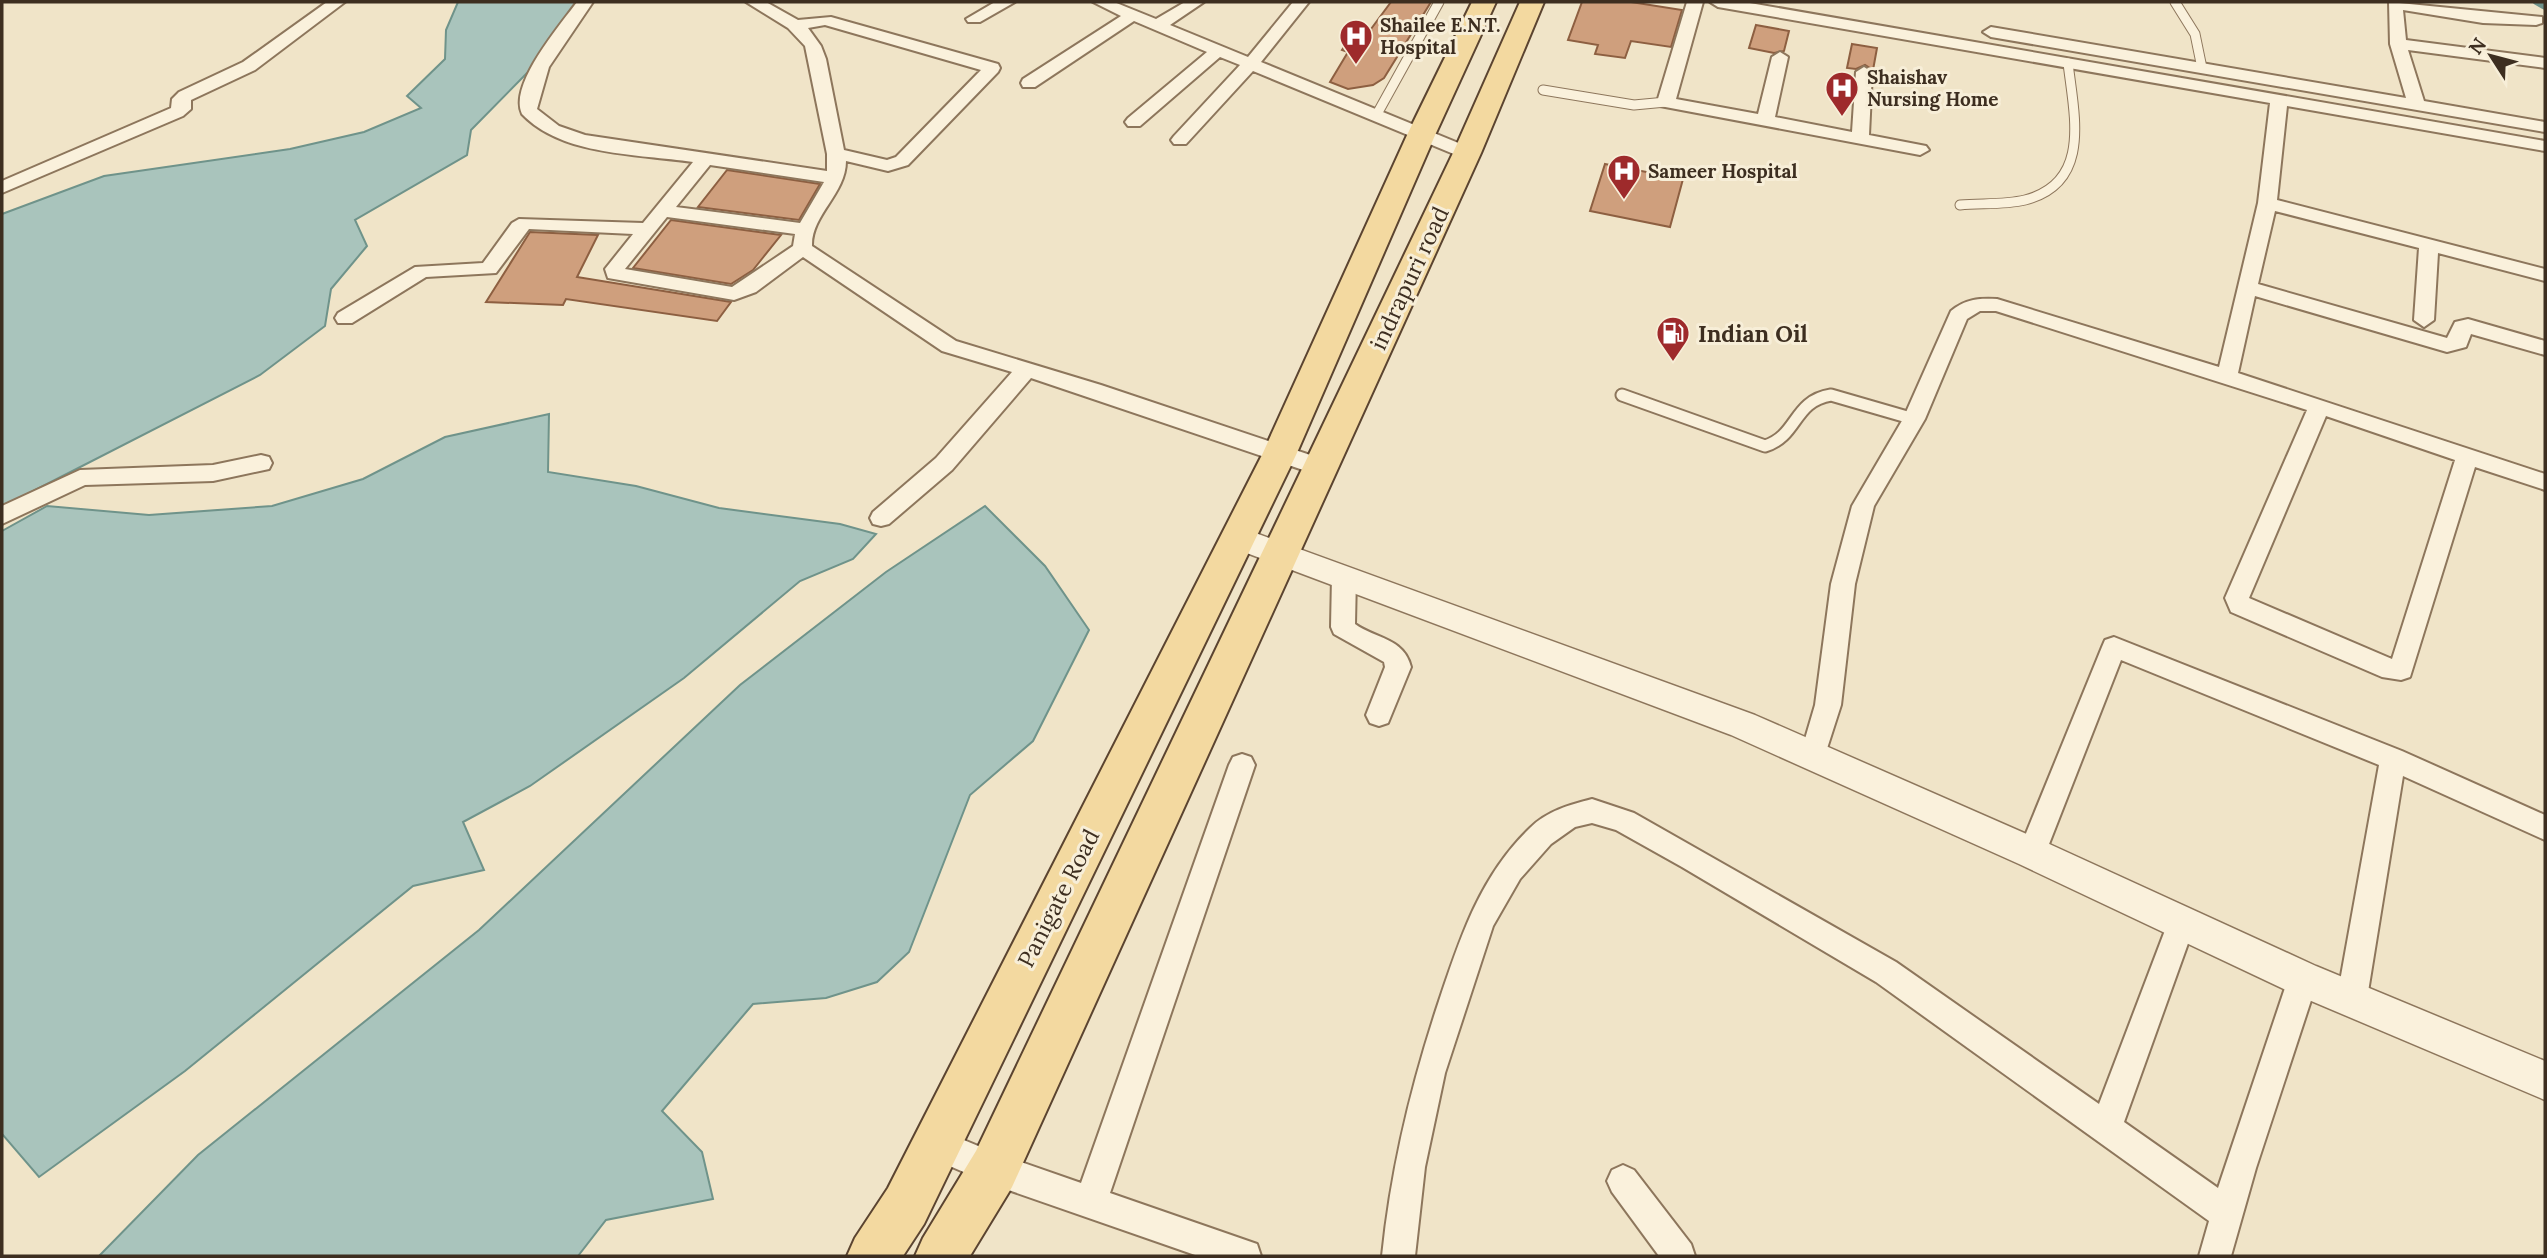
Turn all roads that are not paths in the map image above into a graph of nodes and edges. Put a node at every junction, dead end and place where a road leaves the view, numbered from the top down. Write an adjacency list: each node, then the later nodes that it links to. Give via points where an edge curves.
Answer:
1 (337, 2): 49 (street, via 249,66 185,96 177,113)
2 (585, 2): 47 (street, via 541,64 528,93 528,110 537,121 573,138)
3 (754, 2): 20 (street)
4 (1007, 2): 19 (street)
5 (1101, 2): 18 (street)
6 (1196, 2): 22 (street)
7 (1301, 2): 28 (street)
8 (1439, 2): 36 (lane)
9 (1482, 2): 40 (main road, indrapuri road)
10 (1532, 2): 45 (main road, indrapuri road)
11 (1695, 2): 34 (street)
12 (1718, 2): 26 (street)
13 (1814, 2): 29 (street)
14 (2175, 2): 29 (lane, via 2195,34)
15 (2390, 3): 17 (street); 23 (street)
16 (802, 6): 20 (street)
17 (2444, 7): 21 (street)
18 (1133, 15): 22 (street); 31 (street)
19 (974, 19)
20 (791, 20): 46 (street, via 811,39 819,60); 46 (street, via 825,20 992,68 902,161 888,166)
21 (2536, 20)
22 (1158, 25): 24 (street)
23 (2398, 44): 27 (street); 35 (street)
24 (1219, 50): 28 (street); 38 (street)
25 (1780, 57): 37 (street)
26 (2068, 63): 33 (street); 51 (lane, via 2074,148 2061,184 2027,200)
27 (2545, 63)
28 (1251, 64): 36 (street); 42 (street)
29 (2202, 68): 35 (street)
30 (1864, 72): 41 (street)
31 (1029, 83)
32 (1544, 90): 34 (lane, via 1634,105)
33 (2279, 99): 43 (street); 50 (street)
34 (1666, 102): 37 (street)
35 (2417, 105): 39 (street)
36 (1377, 114): 40 (street)
37 (1765, 121): 41 (street)
38 (1134, 122)
39 (2545, 127)
40 (1422, 133): 45 (street); 66 (main road, indrapuri road)
41 (1860, 139): 44 (street)
42 (1180, 140)
43 (2545, 146)
44 (1920, 150)
45 (1467, 153): 69 (main road, indrapuri road)
46 (837, 154): 48 (street)
47 (705, 159): 48 (street); 52 (street)
48 (835, 178): 54 (street)
49 (2, 188)
50 (2267, 203): 55 (street); 57 (street)
51 (1960, 205)
52 (662, 211): 53 (street); 54 (street)
53 (648, 229): 54 (street, via 615,274 734,294 749,288); 58 (street, via 526,223 489,269 422,271)
54 (805, 239): 61 (street, via 924,332 973,355)
55 (2429, 245): 56 (street); 59 (street)
56 (2545, 275)
57 (2249, 288): 60 (street, via 2447,345 2459,342 2462,327 2468,326); 62 (street)
58 (345, 318)
59 (2424, 320)
60 (2545, 348)
61 (1026, 370): 66 (street, via 1177,417); 72 (street, via 944,464)
62 (2227, 376): 64 (street); 65 (street, via 1997,305 1979,304 1967,308 1951,327)
63 (1622, 395): 65 (lane, via 1765,446 1781,440 1810,399 1819,395)
64 (2319, 406): 67 (street); 67 (street, via 2237,598 2247,610 2391,670 2402,670)
65 (1914, 419): 77 (street, via 1863,506 1835,629 1828,705)
66 (1279, 455): 69 (street); 73 (main road, indrapuri road)
67 (2467, 456): 70 (street)
68 (261, 463): 71 (street, via 212,473 80,478)
69 (1320, 467): 74 (main road, indrapuri road)
70 (2545, 482)
71 (2, 516)
72 (881, 518)
73 (1238, 537): 74 (street); 87 (main road, Panigate Road)
74 (1282, 552): 75 (street); 88 (main road)
75 (1345, 576): 76 (street, via 1343,626 1396,658 1398,667); 77 (street, via 1743,725)
76 (1379, 715)
77 (1813, 756): 81 (street)
78 (2393, 759): 80 (street); 81 (street, via 2114,647); 84 (street)
79 (1242, 765): 90 (street)
80 (2545, 828)
81 (2032, 853): 82 (street)
82 (2182, 921): 83 (street); 86 (street)
83 (2303, 979): 84 (street); 91 (street)
84 (2352, 998): 85 (street)
85 (2545, 1081)
86 (2106, 1127): 91 (street); 95 (street, via 1886,972 1692,858 1624,821 1592,811 1568,817 1541,835 1510,870 1480,921 1430,1073 1409,1167)
87 (936, 1144): 88 (street); 92 (main road, Panigate Road, via 906,1206)
88 (994, 1169): 90 (street); 93 (main road)
89 (1623, 1181): 96 (street)
90 (1090, 1203): 94 (street)
91 (2227, 1214): 97 (street)
92 (873, 1256)
93 (941, 1256)
94 (1245, 1256)
95 (1398, 1256)
96 (1679, 1256)
97 (2215, 1256)

